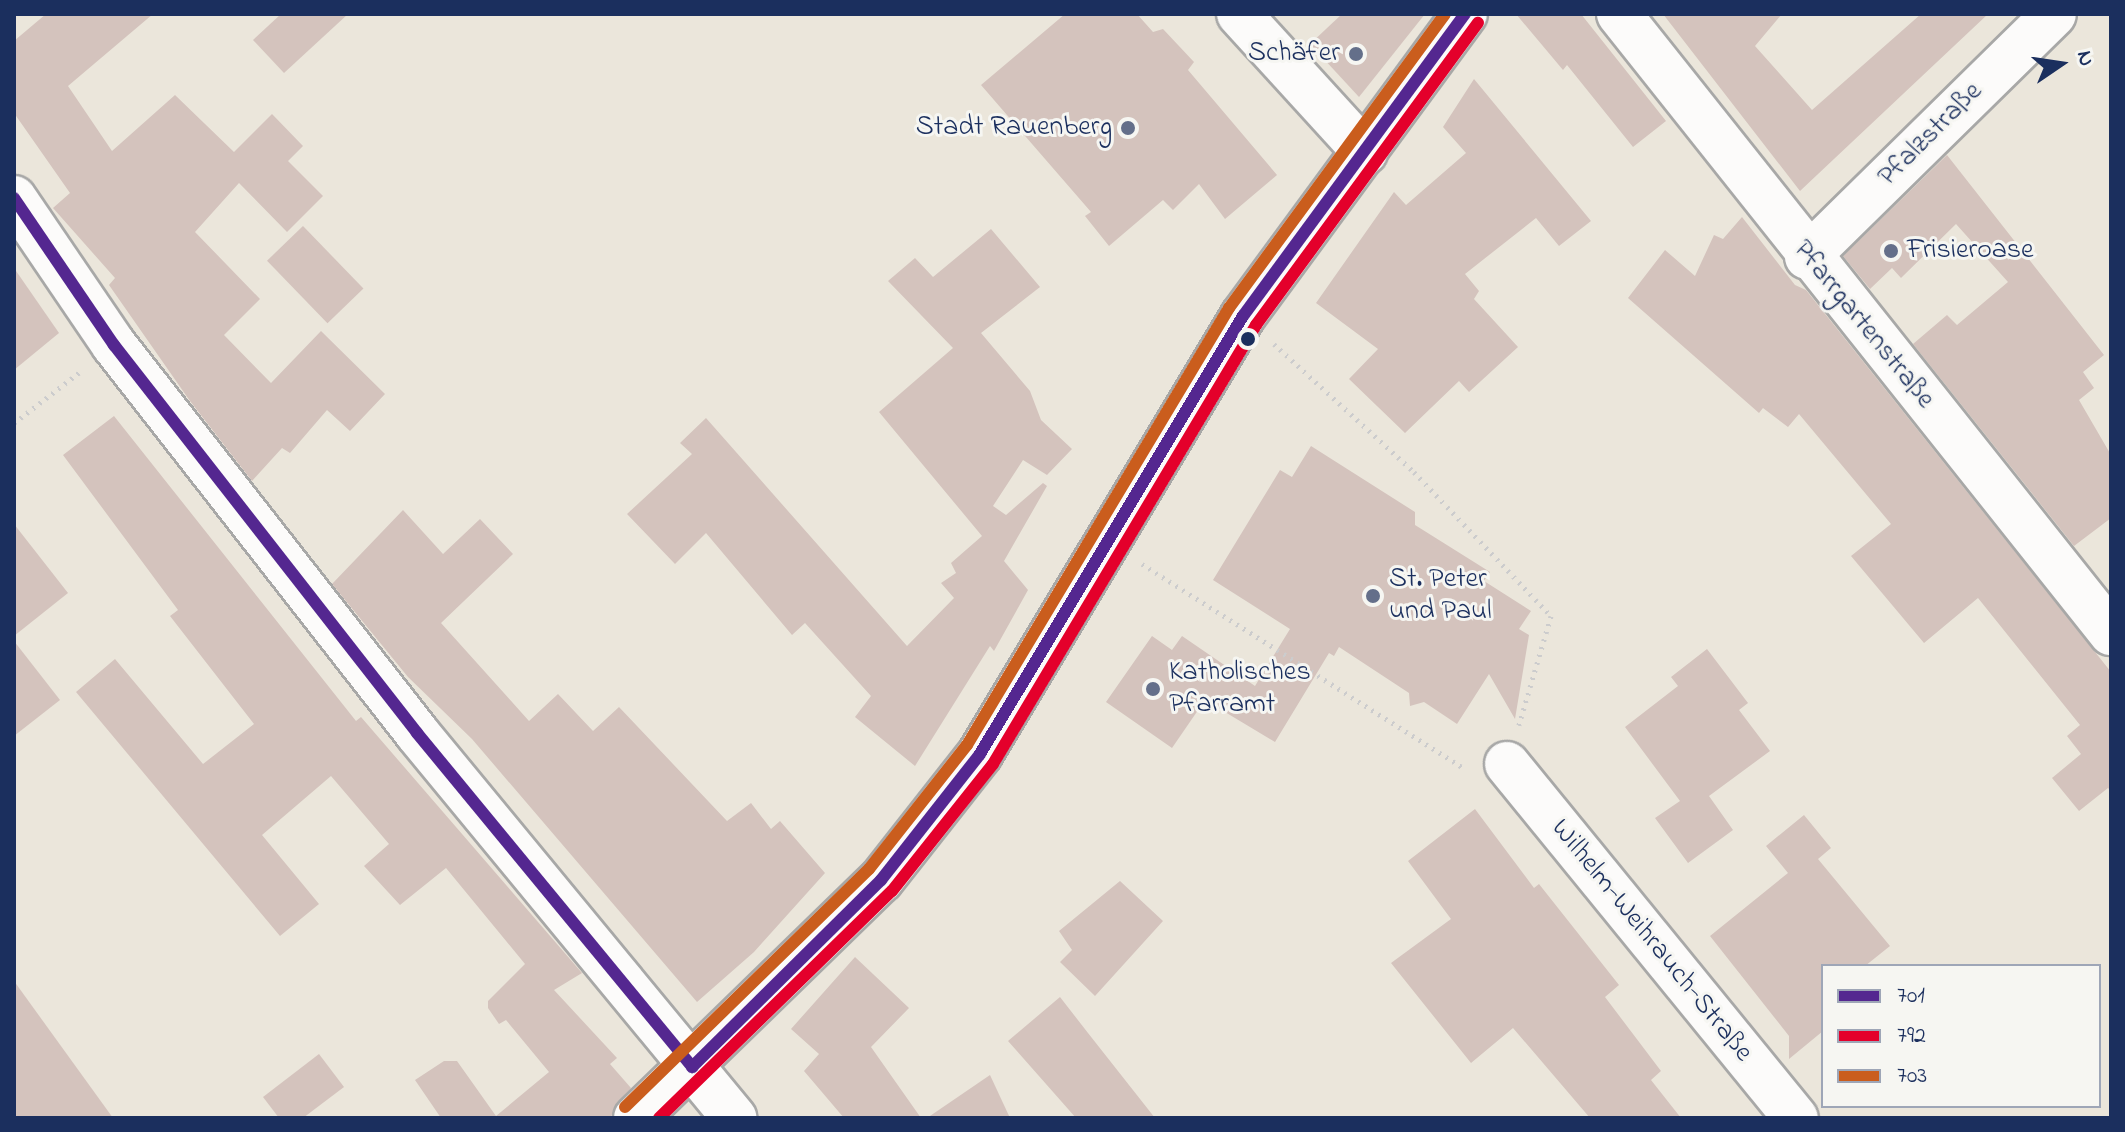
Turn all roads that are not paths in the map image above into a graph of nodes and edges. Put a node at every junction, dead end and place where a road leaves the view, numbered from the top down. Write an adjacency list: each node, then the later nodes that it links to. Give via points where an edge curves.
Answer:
1 (1239, 14): 5 (street)
2 (1465, 14): 5 (street)
3 (1619, 14): 7 (street, Pfarrgartenstraße)
4 (2054, 14): 7 (street, Pfalzstraße)
5 (1365, 152): 10 (street, via 1243,316 980,754 881,880)
6 (14, 198): 10 (street, via 114,345 417,733)
7 (1807, 257): 8 (street, Pfarrgartenstraße)
8 (2111, 633)
9 (1507, 764): 13 (street, Wilhelm-Weihrauch-Straße)
10 (692, 1067): 11 (street); 12 (street)
11 (636, 1118)
12 (734, 1118)
13 (1796, 1118)

